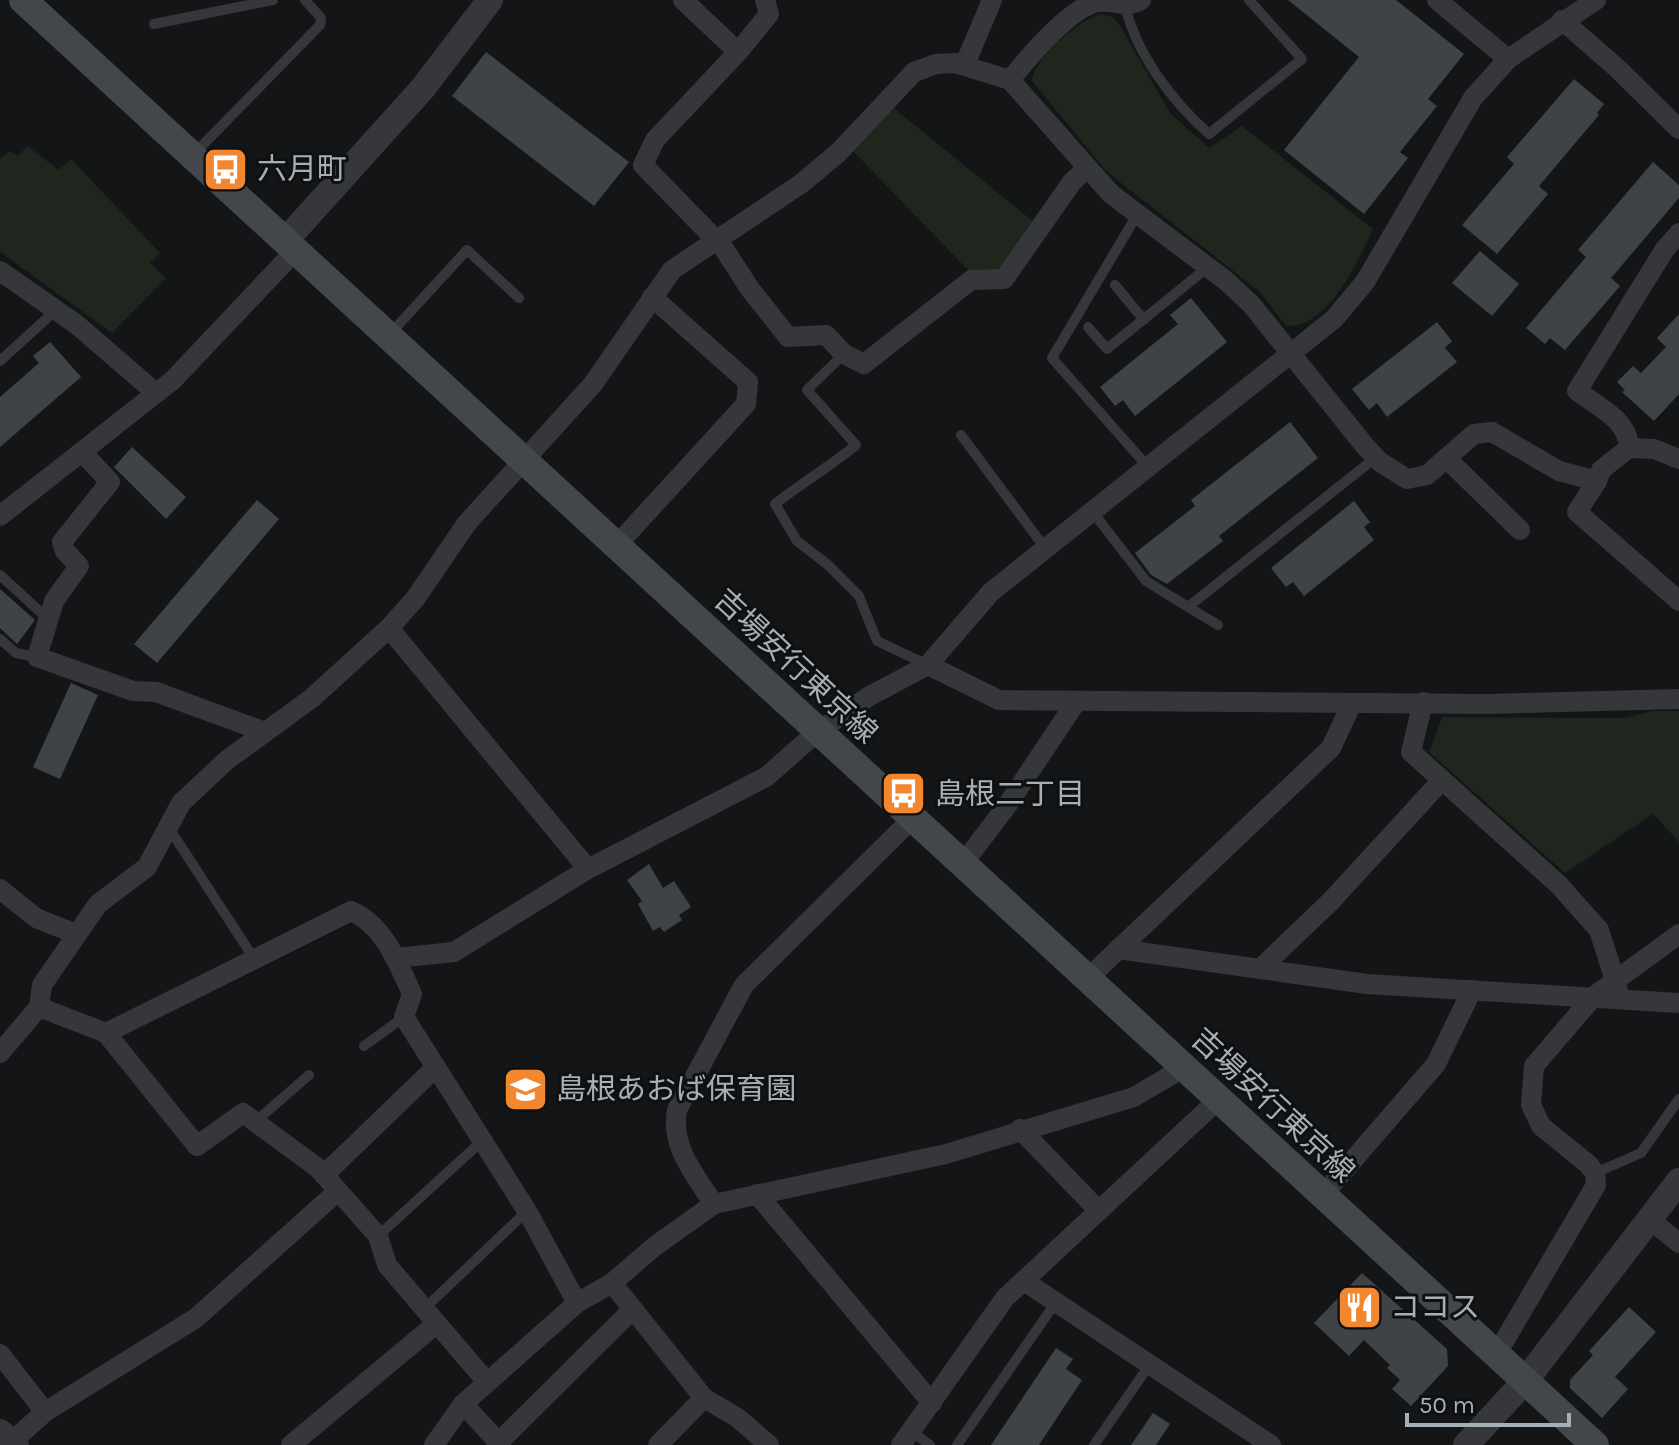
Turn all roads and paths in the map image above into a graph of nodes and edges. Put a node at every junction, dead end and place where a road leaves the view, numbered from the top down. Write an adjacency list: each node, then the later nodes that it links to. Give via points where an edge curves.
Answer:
1 (23, 0): 19 (main road, 吉場安行東京線)
2 (273, 0): 13 (lane)
3 (305, 0): 19 (lane, via 321,18 320,25)
4 (490, 0): 24 (street)
5 (683, 0): 14 (street)
6 (765, 0): 14 (street, via 769,14)
7 (992, 0): 16 (street)
8 (1249, 0): 11 (lane, via 1302,59 1209,134 1182,110 1142,49)
9 (1437, 0): 15 (street)
10 (1596, 0): 12 (street)
11 (1120, 2): 17 (street, via 1084,7)
12 (1562, 20): 15 (street); 18 (street)
13 (154, 24)
14 (738, 52): 23 (street, via 655,140 643,165)
15 (1508, 59): 34 (street, via 1445,140 1365,282 1334,319)
16 (965, 64): 17 (street); 23 (street, via 936,64 914,72 830,159)
17 (1010, 80): 20 (street)
18 (1679, 129)
19 (193, 156): 24 (main road, 吉場安行東京線)
20 (1086, 169): 21 (street); 35 (street, via 1004,279 971,280 864,364)
21 (1137, 215): 25 (street); 45 (lane, via 1052,358)
22 (1679, 233): 39 (street, via 1577,391 1622,424)
23 (716, 239): 28 (street, via 672,270); 35 (street, via 788,337 826,335)
24 (291, 245): 33 (main road, 吉場安行東京線); 37 (street)
25 (1208, 267): 31 (lane); 34 (street, via 1251,304)
26 (0, 271): 30 (street)
27 (1115, 285): 31 (lane)
28 (652, 297): 44 (street, via 593,384); 50 (street, via 748,382 749,389 746,404)
29 (519, 298): 33 (lane, via 467,250)
30 (57, 309): 36 (lane); 37 (street)
31 (1144, 320): 32 (lane, via 1107,349)
32 (1088, 327)
33 (389, 335): 44 (main road, 吉場安行東京線)
34 (1289, 353): 41 (street); 45 (street)
35 (844, 354): 60 (lane, via 807,390 856,445 775,504 797,541 859,596 877,641)
36 (0, 361)
37 (156, 393): 40 (street)
38 (961, 435): 51 (lane)
39 (1629, 448): 43 (street, via 1654,449); 46 (street, via 1601,470)
40 (82, 452): 48 (street); 55 (street, via 110,482 62,542 79,566)
41 (1375, 458): 42 (street, via 1407,479 1427,475); 54 (lane)
42 (1446, 458): 46 (street, via 1474,434 1492,432 1559,471); 49 (street)
43 (1679, 459)
44 (527, 461): 50 (main road, 吉場安行東京線); 57 (street, via 467,523)
45 (1148, 467): 47 (street)
46 (1597, 481): 53 (street, via 1577,512)
47 (1092, 511): 51 (street); 54 (lane, via 1146,581)
48 (0, 516)
49 (1520, 530)
50 (617, 545): 66 (main road, 吉場安行東京線)
51 (1045, 548): 60 (street, via 991,592)
52 (0, 575): 55 (lane)
53 (1679, 601)
54 (1188, 607): 56 (lane)
55 (48, 619): 59 (street)
56 (1218, 625)
57 (389, 628): 65 (street, via 312,698); 71 (street)
58 (0, 639): 59 (lane, via 16,653)
59 (37, 657): 65 (street)
60 (928, 665): 62 (street, via 999,700); 66 (street)
61 (1679, 699): 63 (street)
62 (1076, 702): 64 (street); 70 (street)
63 (1423, 702): 64 (street); 67 (street, via 1411,752)
64 (1352, 703): 75 (street, via 1331,748)
65 (265, 732): 69 (street, via 191,792)
66 (817, 732): 68 (main road, 吉場安行東京線); 71 (street, via 766,777)
67 (1442, 780): 78 (street); 80 (street, via 1559,885 1599,930)
68 (911, 820): 70 (main road, 吉場安行東京線); 103 (street, via 744,985 677,1110 682,1154)
69 (167, 826): 73 (street, via 142,873 98,904); 76 (lane)
70 (961, 866): 79 (main road, 吉場安行東京線)
71 (588, 869): 77 (street, via 454,952)
72 (0, 889): 73 (street, via 36,918)
73 (76, 934): 84 (street, via 42,985)
74 (1679, 934): 80 (street)
75 (1118, 949): 78 (street); 79 (street)
76 (253, 957): 77 (street, via 351,911 369,919); 86 (street)
77 (395, 958): 85 (street, via 412,994)
78 (1260, 969): 81 (street, via 1367,984)
79 (1086, 980): 90 (main road, 吉場安行東京線)
80 (1618, 989): 82 (street); 83 (street)
81 (1472, 990): 82 (street); 102 (street, via 1436,1064)
82 (1594, 996): 97 (street, via 1534,1066 1531,1105 1541,1126)
83 (1679, 1003)
84 (39, 1007): 86 (street); 88 (street)
85 (404, 1017): 87 (lane); 89 (street)
86 (106, 1033): 94 (street, via 197,1146 243,1113)
87 (364, 1046)
88 (0, 1053)
89 (436, 1067): 96 (street); 98 (street)
90 (1183, 1068): 93 (main road, 吉場安行東京線); 95 (street, via 1134,1097)
91 (309, 1075): 94 (lane)
92 (1679, 1099): 97 (lane, via 1641,1153)
93 (1218, 1100): 102 (main road, 吉場安行東京線); 105 (street)
94 (255, 1122): 98 (street)
95 (1020, 1129): 101 (street, via 946,1154); 105 (street)
96 (482, 1141): 104 (street); 107 (lane)
97 (1595, 1173): 116 (street, via 1596,1185)
98 (324, 1175): 100 (street)
99 (1679, 1181): 106 (street)
100 (338, 1191): 107 (street); 123 (street, via 196,1318)
101 (757, 1194): 103 (street); 121 (street)
102 (1322, 1196): 116 (main road, 吉場安行東京線)
103 (714, 1204): 110 (street)
104 (527, 1211): 112 (street); 114 (lane)
105 (1099, 1211): 109 (street)
106 (1650, 1220): 108 (street); 118 (street)
107 (378, 1236): 114 (street, via 387,1265)
108 (1679, 1243)
109 (1024, 1281): 111 (street); 121 (street, via 1005,1298)
110 (612, 1283): 112 (street); 113 (street)
111 (1056, 1302): 117 (street); 132 (lane)
112 (577, 1303): 119 (street)
113 (633, 1309): 120 (street); 126 (street)
114 (430, 1316): 119 (street); 127 (street)
115 (0, 1354): 123 (street)
116 (1496, 1355): 118 (main road, 吉場安行東京線)
117 (1150, 1364): 133 (lane); 134 (street)
118 (1525, 1381): 135 (street); 136 (main road, 吉場安行東京線)
119 (487, 1382): 122 (street)
120 (704, 1398): 129 (street); 130 (street)
121 (932, 1403): 124 (street)
122 (463, 1404): 126 (street); 128 (street)
123 (45, 1412): 125 (street)
124 (906, 1438): 131 (lane)
125 (9, 1441)
126 (500, 1444)
127 (291, 1445)
128 (434, 1445)
129 (658, 1445)
130 (769, 1445)
131 (930, 1445)
132 (957, 1445)
133 (1094, 1445)
134 (1271, 1445)
135 (1466, 1445)
136 (1595, 1445)

